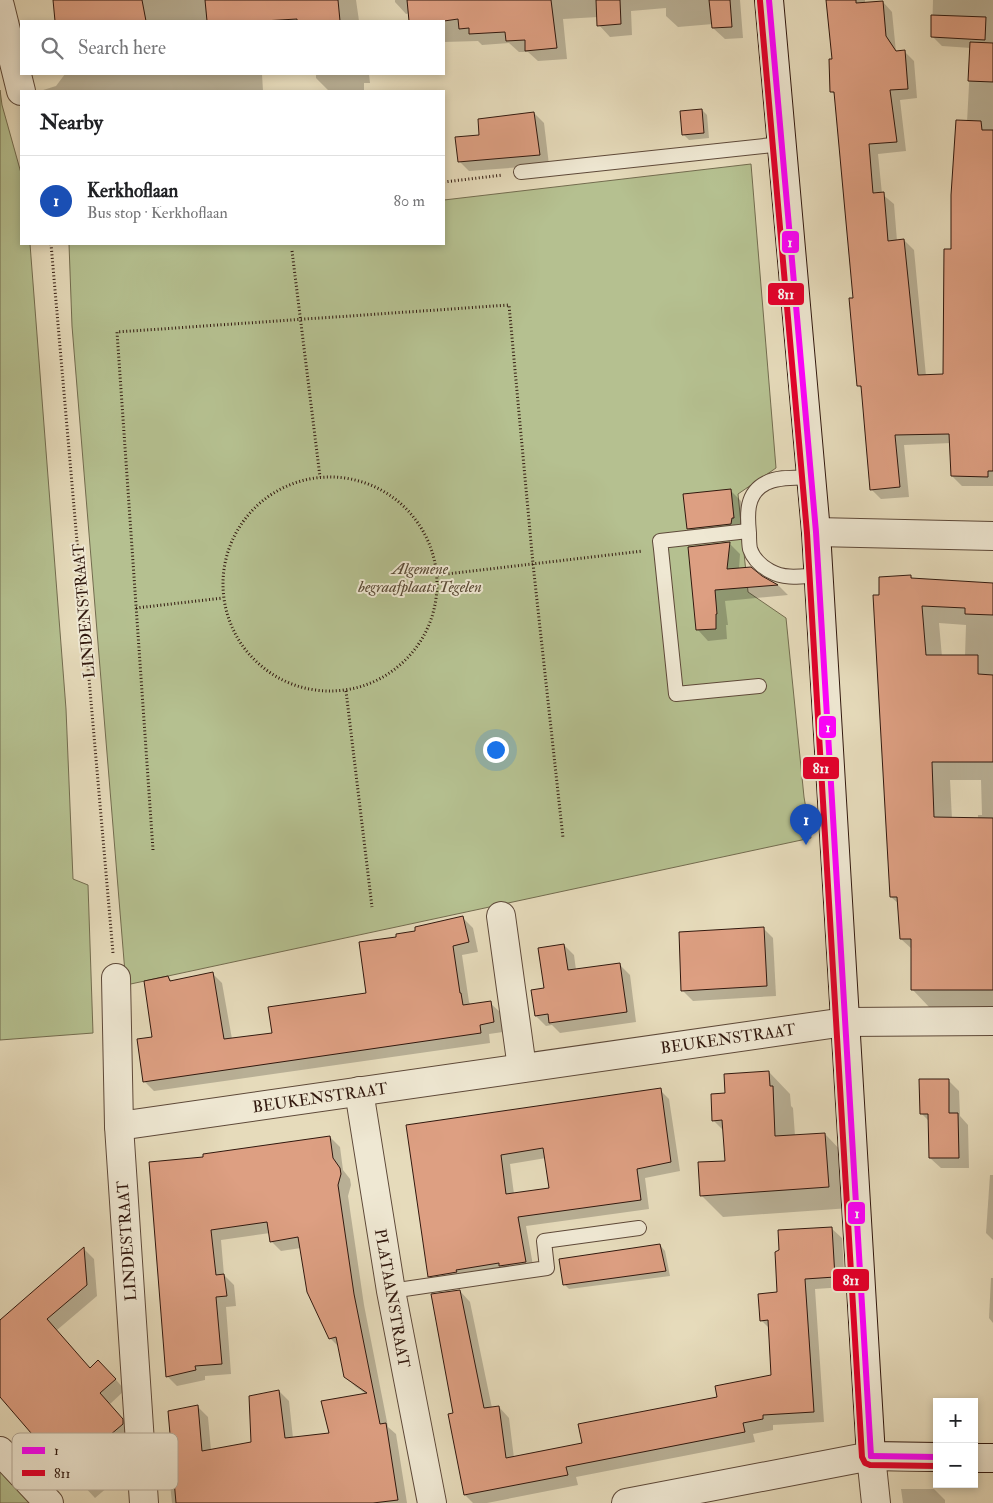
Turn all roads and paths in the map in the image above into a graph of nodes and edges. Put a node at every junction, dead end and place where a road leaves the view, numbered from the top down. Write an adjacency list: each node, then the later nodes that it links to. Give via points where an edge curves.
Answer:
1 (769, 0): 4 (street)
2 (0, 6): 3 (street)
3 (21, 90)
4 (782, 144): 5 (lane); 11 (street)
5 (521, 172): 6 (path)
6 (445, 182)
7 (51, 245): 27 (path, LINDENSTRAAT)
8 (292, 251): 9 (path)
9 (301, 320): 10 (path); 16 (path, via 509,305); 20 (path, via 117,332)
10 (320, 477): 18 (path, via 354,479 385,491 412,513 429,541); 19 (path, via 287,486 258,504 236,531 224,564)
11 (812, 477): 12 (lane, via 774,480 758,488 747,509); 13 (street)
12 (748, 531): 15 (lane, via 660,541); 17 (lane, via 750,549 756,560 772,572 791,577)
13 (816, 532): 14 (street); 17 (street)
14 (993, 536)
15 (661, 549): 16 (path); 21 (lane, via 676,694)
16 (533, 564): 18 (path); 23 (path)
17 (819, 574): 29 (street)
18 (438, 575): 22 (path, via 436,607 424,637 404,663 377,682)
19 (223, 598): 20 (path); 22 (path, via 233,631 252,659 279,680 312,691)
20 (136, 608): 24 (path)
21 (759, 686)
22 (346, 691): 25 (path)
23 (563, 838)
24 (153, 850)
25 (372, 907)
26 (501, 916): 30 (street)
27 (116, 978): 32 (street, LINDESTRAAT)
28 (993, 1021): 29 (street, BEUKENSTRAAT)
29 (845, 1022): 30 (street, BEUKENSTRAAT); 37 (street)
30 (522, 1068): 31 (street, BEUKENSTRAAT)
31 (359, 1091): 32 (street, BEUKENSTRAAT); 34 (street, PLATAANSTRAAT)
32 (119, 1126): 35 (street, LINDESTRAAT)
33 (639, 1228): 34 (lane, via 544,1241 547,1268)
34 (391, 1292): 46 (street, PLATAANSTRAAT)
35 (139, 1433)
36 (0, 1452): 41 (street)
37 (871, 1456): 38 (street); 47 (street); 48 (street)
38 (933, 1457)
39 (978, 1458): 40 (street)
40 (993, 1458)
41 (12, 1464)
42 (37, 1490): 44 (street)
43 (143, 1490): 45 (street, LINDESTRAAT)
44 (49, 1503)
45 (144, 1503)
46 (432, 1503)
47 (626, 1503)
48 (876, 1503)

